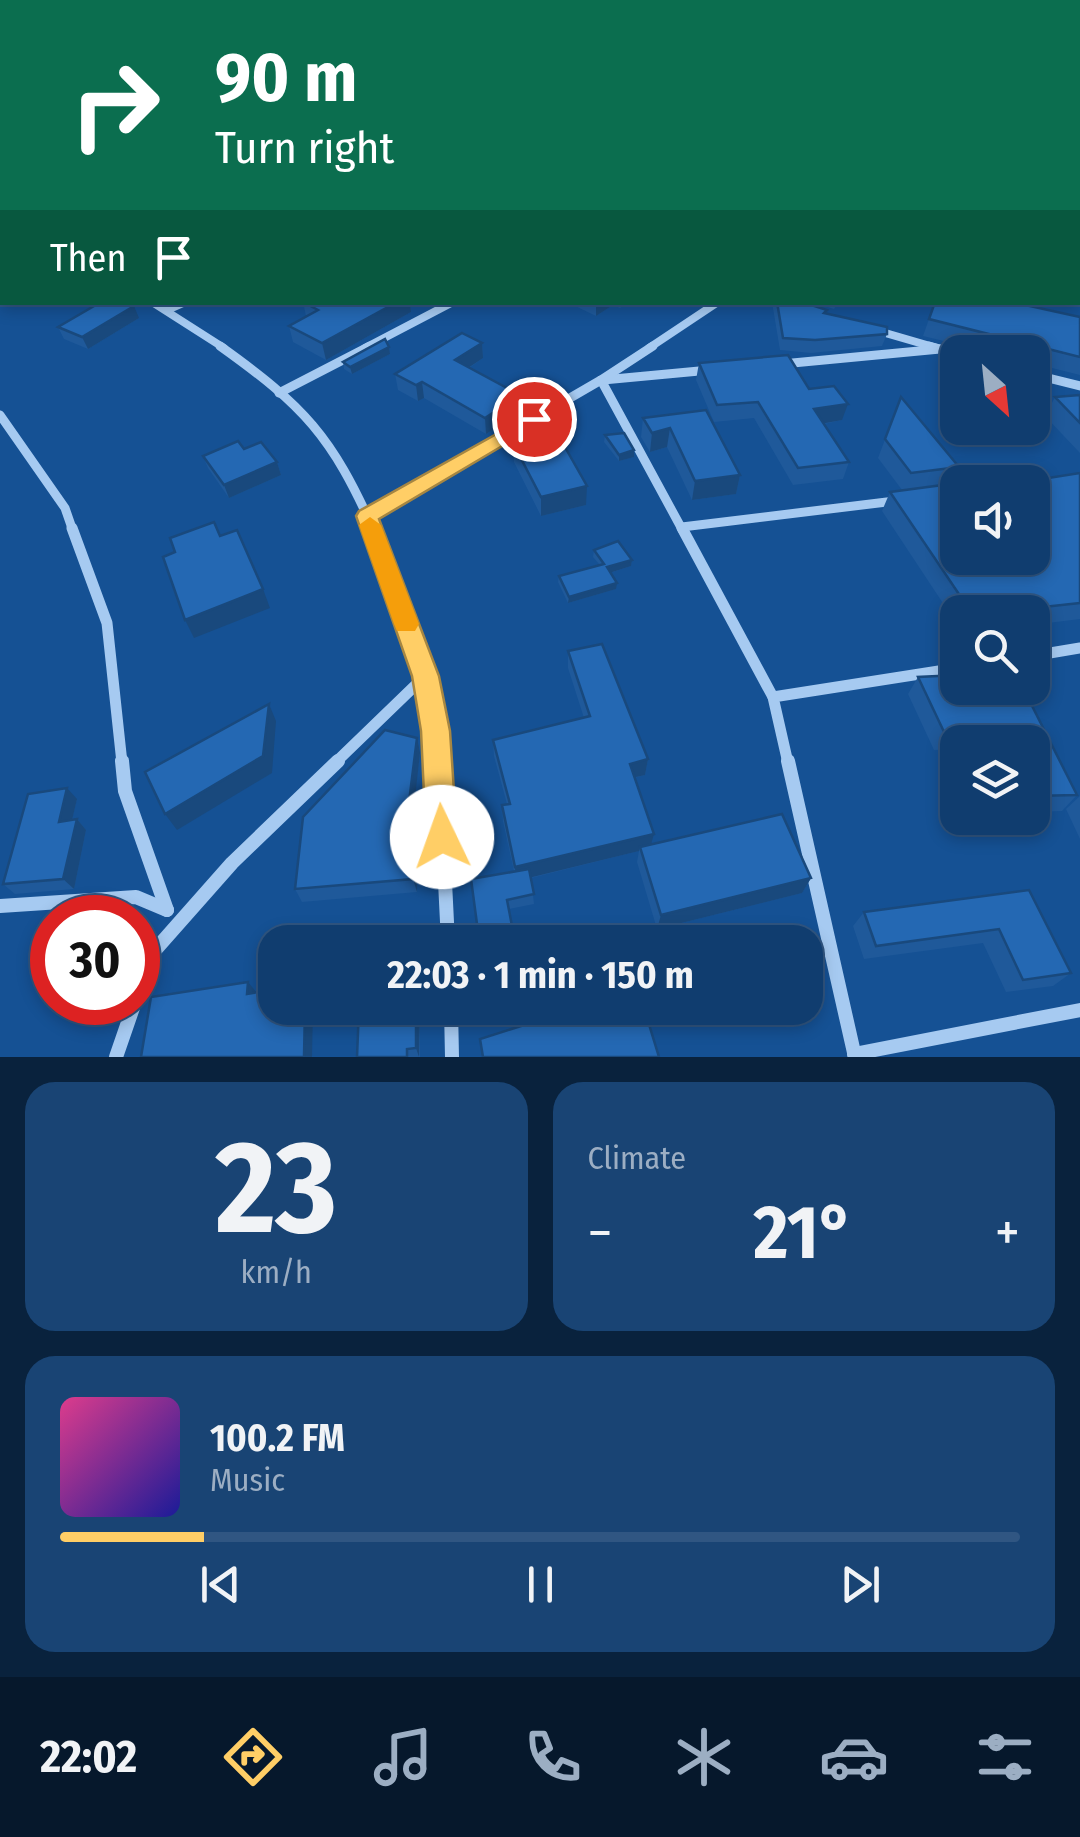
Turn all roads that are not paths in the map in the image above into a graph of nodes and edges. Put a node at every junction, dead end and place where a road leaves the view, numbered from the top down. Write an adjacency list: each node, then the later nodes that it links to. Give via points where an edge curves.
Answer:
1 (158, 305): 5 (street)
2 (178, 305): 5 (street)
3 (447, 305): 13 (street)
4 (714, 305): 11 (street)
5 (167, 310): 13 (street)
6 (870, 328): 7 (street)
7 (940, 349): 8 (street)
8 (770, 364)
9 (714, 370): 11 (street)
10 (1050, 378): 12 (street)
11 (601, 380): 16 (street); 17 (street)
12 (1080, 386)
13 (279, 393): 16 (street, via 322,432)
14 (0, 415): 23 (street, via 65,508 107,623 125,791 167,910 136,898)
15 (898, 500): 17 (street)
16 (367, 516): 21 (street)
17 (682, 527): 22 (street)
18 (1080, 648): 19 (street)
19 (1050, 653)
20 (940, 671): 22 (street)
21 (425, 676): 24 (street, via 436,731); 25 (street, via 232,863)
22 (772, 697): 29 (street)
23 (0, 906)
24 (447, 925)
25 (160, 944)
26 (1080, 1010): 29 (street)
27 (127, 1025): 30 (street)
28 (451, 1025): 31 (street)
29 (854, 1056)
30 (116, 1057)
31 (452, 1057)

